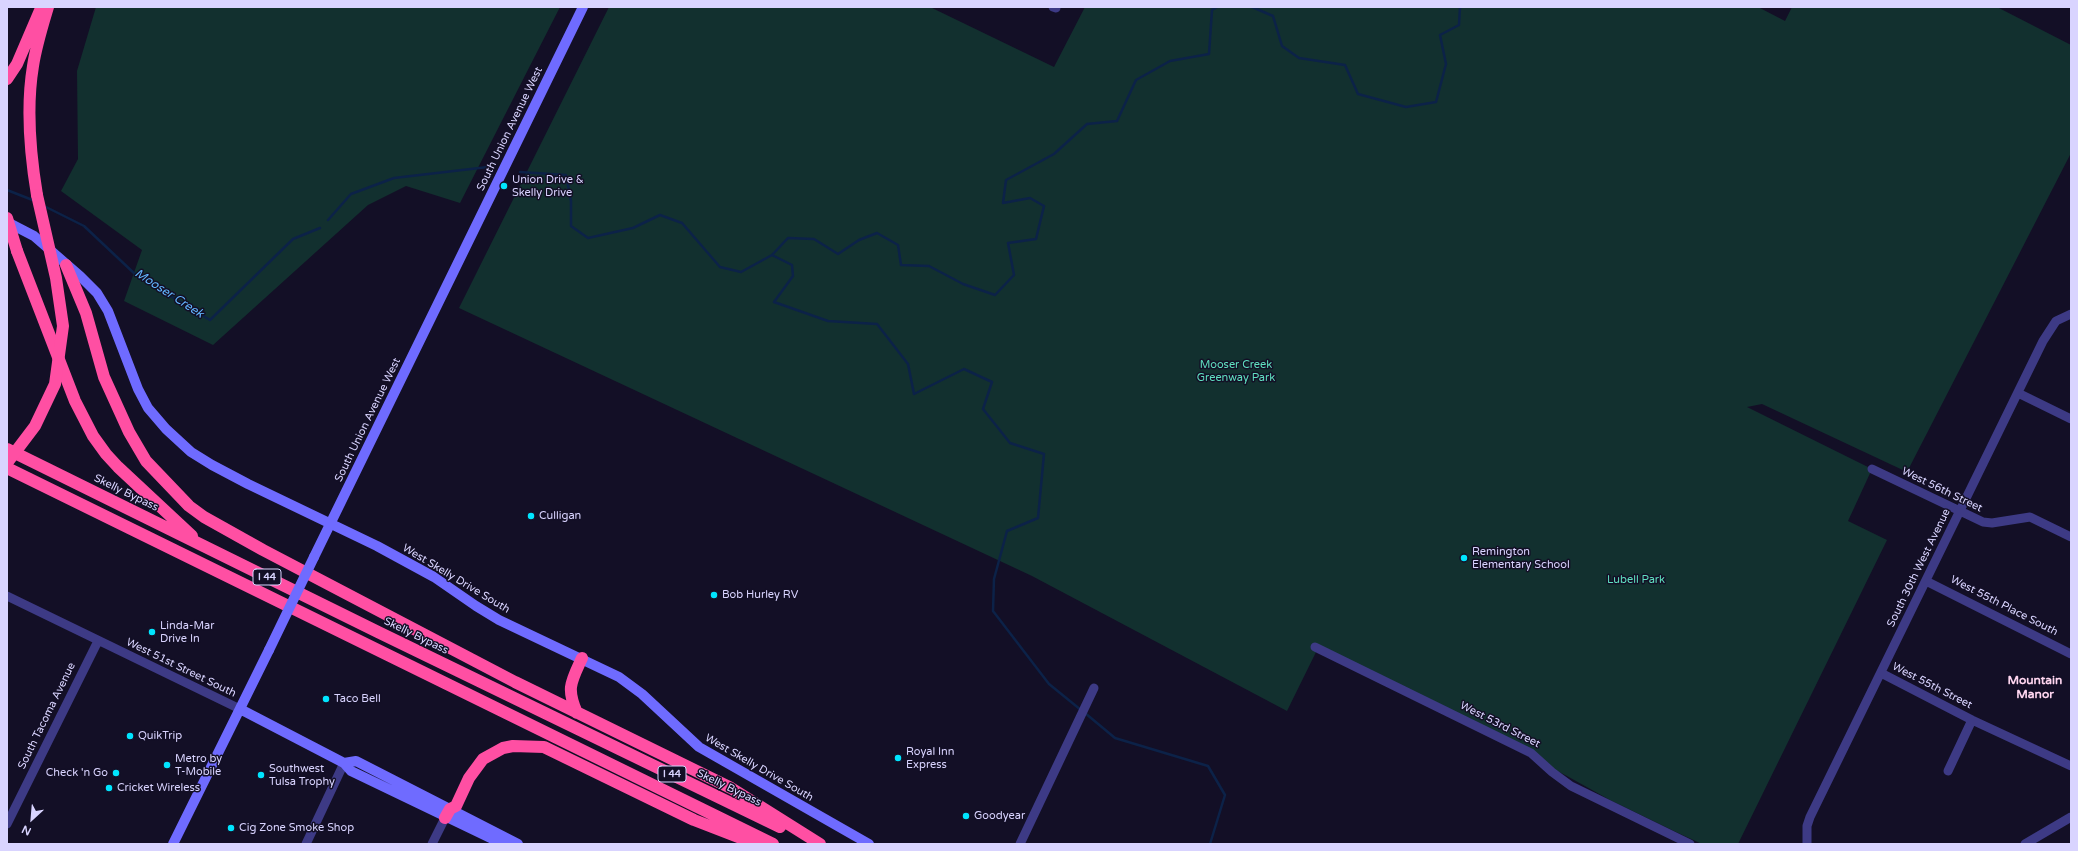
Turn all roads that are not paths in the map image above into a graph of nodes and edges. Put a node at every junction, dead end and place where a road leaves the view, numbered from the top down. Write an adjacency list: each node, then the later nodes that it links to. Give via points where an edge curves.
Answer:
1 (41, 7): 4 (highway, via 17,64)
2 (48, 7): 12 (highway, bridge, via 33,65 29,120 37,195 56,278 63,326 55,384 35,426)
3 (583, 7): 16 (street, South Union Avenue West)
4 (7, 79)
5 (7, 218): 18 (highway, bridge, via 17,251 75,401 93,436 114,462)
6 (7, 222): 7 (street, West Skelly Drive South, via 34,236)
7 (66, 265): 16 (street, West Skelly Drive South, via 97,293 108,311 138,390 148,408 166,429 191,452 212,465); 28 (highway, via 86,312 104,377 129,432 146,461 190,506 204,517)
8 (2071, 314): 9 (street, South 30th West Avenue, via 2052,326)
9 (2018, 393): 10 (street); 15 (street, South 30th West Avenue)
10 (2071, 419)
11 (7, 449): 18 (highway, Skelly Bypass / I 44)
12 (7, 463)
13 (7, 468): 42 (highway, I 44)
14 (1872, 469): 15 (street, West 56th Street)
15 (1959, 512): 17 (street, West 56th Street, via 1992,523 2030,517); 19 (street, South 30th West Avenue)
16 (330, 525): 24 (street, West Skelly Drive South, via 377,546 434,577 499,620); 27 (street, South Union Avenue West, bridge)
17 (2071, 537)
18 (200, 544): 43 (highway, Skelly Bypass / I 44)
19 (1926, 581): 23 (street, West 55th Place South); 25 (street, South 30th West Avenue)
20 (7, 596): 21 (street, West 51st Street South)
21 (98, 641): 27 (street, West 51st Street South); 35 (street, South Tacoma Avenue)
22 (1315, 647): 47 (street, West 53rd Street, via 1531,753 1571,786)
23 (2071, 654)
24 (582, 658): 28 (highway, via 570,682 569,690); 45 (street, West Skelly Drive South, via 625,681 642,694 699,748)
25 (1881, 673): 29 (street, West 55th Street); 48 (street, South 30th West Avenue, via 1810,817)
26 (1094, 688): 46 (street)
27 (240, 709): 30 (street, West 51st Street South); 36 (street, South Union Avenue West)
28 (577, 713): 44 (highway, via 731,788)
29 (1972, 720): 31 (street, West 55th Street); 32 (street, West 55th Street)
30 (344, 763): 33 (street, West 51st Street South, via 352,772); 37 (street)
31 (2071, 766)
32 (1948, 771)
33 (448, 813): 38 (street); 39 (street, West 51st Street South); 40 (street, West 51st Street South); 41 (highway, via 456,806 469,778 483,759 503,748 513,746 544,747 694,820)
34 (2071, 817): 49 (street)
35 (7, 824)
36 (173, 844)
37 (306, 844)
38 (432, 844)
39 (503, 844)
40 (518, 844)
41 (757, 844)
42 (773, 844)
43 (816, 844)
44 (820, 844)
45 (869, 844)
46 (1020, 844)
47 (1690, 844)
48 (1807, 844)
49 (2025, 844)

